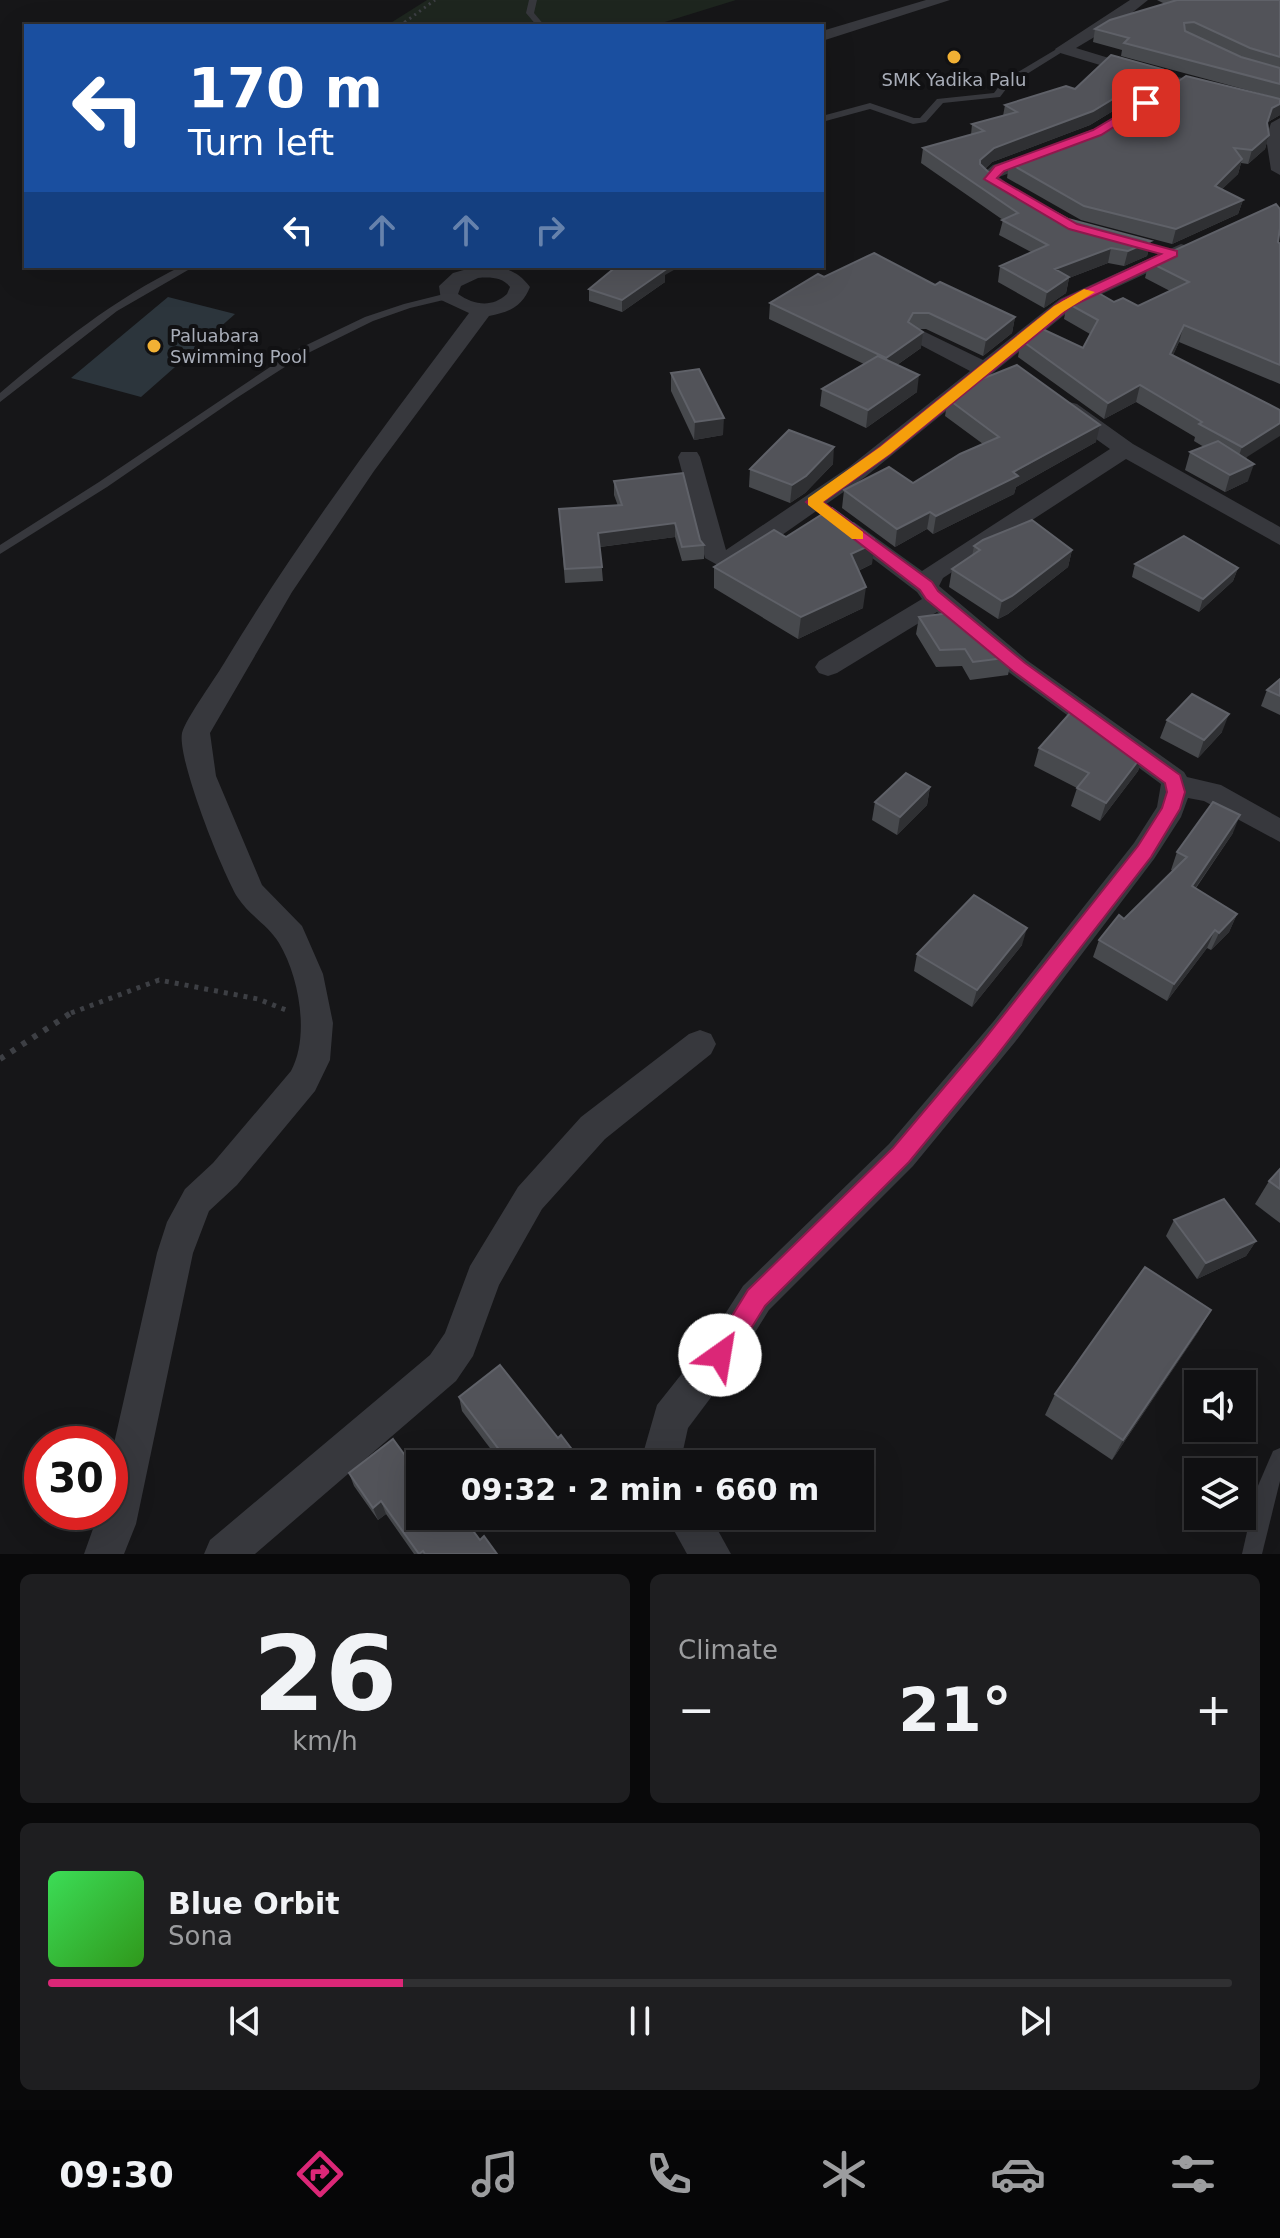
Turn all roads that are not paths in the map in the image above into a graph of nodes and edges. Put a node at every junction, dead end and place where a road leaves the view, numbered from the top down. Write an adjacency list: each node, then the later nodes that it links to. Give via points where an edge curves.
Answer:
1 (533, 0): 4 (lane, via 530,13)
2 (942, 0): 5 (street)
3 (1140, 0): 6 (street)
4 (539, 24)
5 (824, 35)
6 (1063, 49): 7 (lane, via 1006,83 997,95 945,100 923,120 870,106); 8 (street, via 1184,83)
7 (824, 118)
8 (1116, 122)
9 (1280, 123): 11 (street, via 1275,138)
10 (1064, 146): 12 (street, via 990,175 991,181)
11 (1280, 170)
12 (1026, 202)
13 (1197, 242): 15 (street)
14 (1144, 246): 15 (street)
15 (1172, 253): 23 (street, via 1067,303)
16 (186, 268): 25 (lane, via 90,322)
17 (488, 268): 19 (street); 20 (street, via 456,279)
18 (533, 268): 19 (street)
19 (517, 281): 21 (street, via 517,298)
20 (448, 296): 21 (street, via 464,307); 30 (lane, via 355,323 288,356 85,499)
21 (483, 309): 39 (street, via 281,590 196,733 202,776 250,892 291,935 307,974 317,1023 314,1060 303,1081 197,1200 185,1222 116,1524)
22 (918, 336): 23 (street)
23 (999, 365): 28 (street)
24 (1050, 394): 26 (street)
25 (0, 399)
26 (1125, 449): 29 (street); 31 (street, via 933,573)
27 (689, 457): 28 (street, via 714,553 723,560)
28 (814, 502): 31 (street)
29 (1274, 525)
30 (0, 550)
31 (932, 593): 32 (street); 33 (street, via 1019,667 1155,764)
32 (828, 667)
33 (1175, 785): 34 (street, via 1211,792); 36 (street, via 1171,809 1144,851 1004,1032 901,1155 756,1298 671,1419)
34 (1280, 831)
35 (700, 1044): 40 (street, via 593,1128 530,1198 483,1278 460,1343 443,1368)
36 (663, 1450)
37 (1280, 1458): 42 (lane, via 1267,1488)
38 (695, 1530): 41 (street)
39 (104, 1554)
40 (224, 1554)
41 (711, 1554)
42 (1252, 1554)

